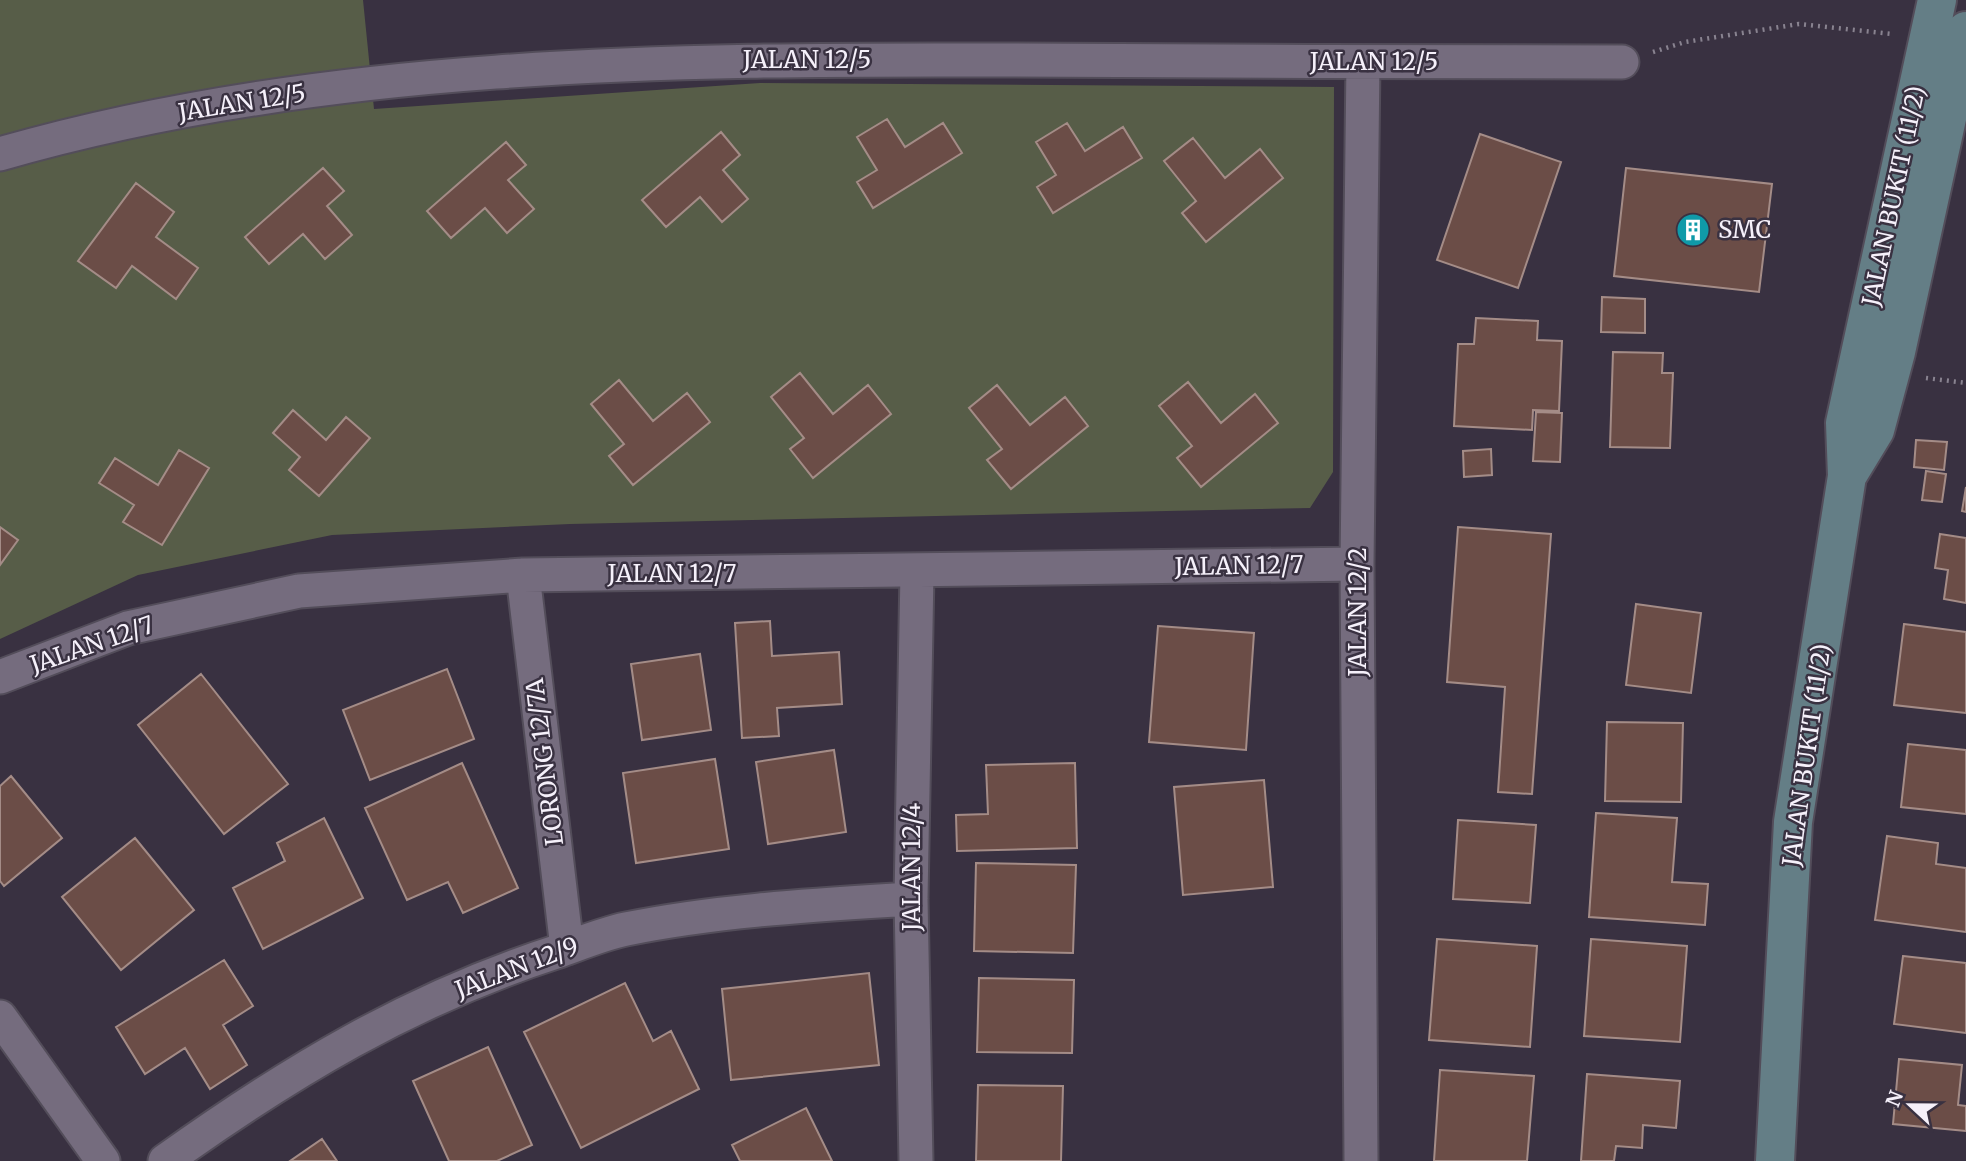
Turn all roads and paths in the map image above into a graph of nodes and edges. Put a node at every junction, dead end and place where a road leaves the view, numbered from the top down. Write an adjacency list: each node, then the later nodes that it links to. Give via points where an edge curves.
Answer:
1 (1937, 0): 3 (street, JALAN BUKIT (11/2))
2 (1966, 31): 7 (street, JALAN BUKIT (11/2), via 1875,430)
3 (1929, 38): 5 (path, via 1799,24 1685,42); 7 (street, JALAN BUKIT (11/2), via 1845,422)
4 (1363, 62): 5 (street, JALAN 12/5); 6 (street, JALAN 12/5, via 752,59 379,80 91,128); 8 (street, JALAN 12/2)
5 (1622, 62)
6 (0, 154)
7 (1847, 476): 19 (street, JALAN BUKIT (11/2), via 1793,822)
8 (1357, 564): 9 (street, JALAN 12/7); 18 (street, JALAN 12/2)
9 (917, 572): 10 (street, JALAN 12/7); 12 (street, JALAN 12/4)
10 (523, 575): 11 (street, JALAN 12/7, via 299,591 128,628); 13 (street, LORONG 12/7A)
11 (0, 677)
12 (911, 899): 13 (street, JALAN 12/9, via 781,907 624,929); 17 (street, JALAN 12/4)
13 (567, 948): 16 (street, JALAN 12/9, via 505,968 350,1039 244,1104)
14 (0, 1017): 15 (street)
15 (103, 1161)
16 (164, 1161)
17 (916, 1161)
18 (1362, 1161)
19 (1775, 1161)

